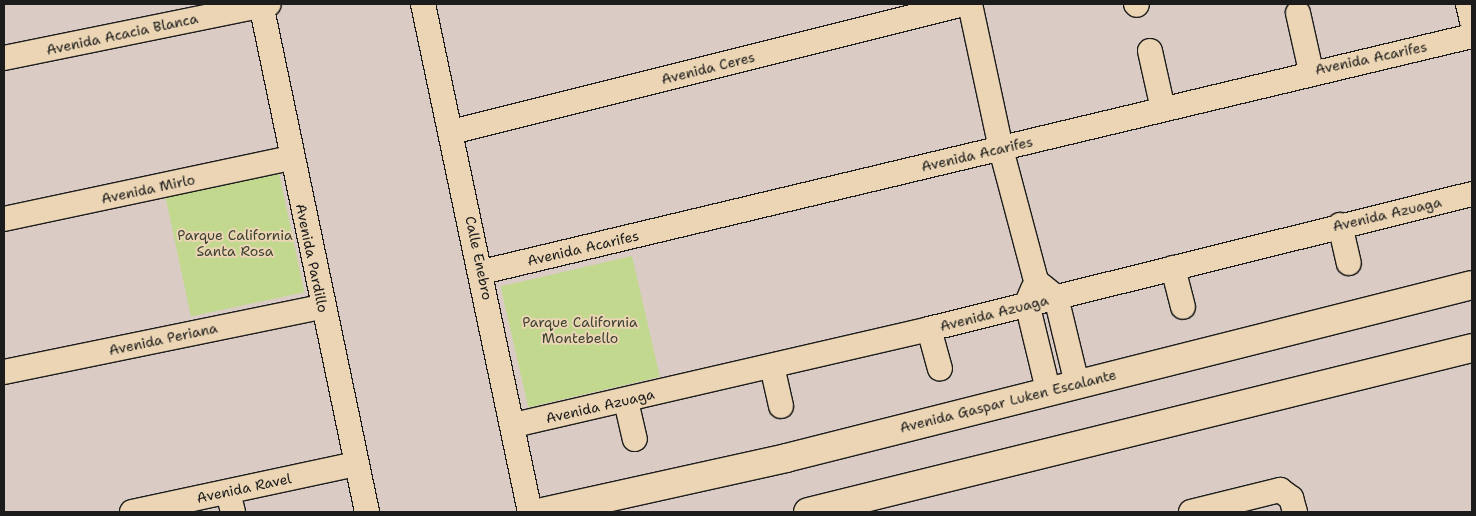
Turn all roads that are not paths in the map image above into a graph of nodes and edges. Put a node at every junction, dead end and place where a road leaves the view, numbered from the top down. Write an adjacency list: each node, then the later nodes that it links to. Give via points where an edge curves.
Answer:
1 (264, 4): 10 (street, Avenida Acacia Blanca); 15 (street, Avenida Pardillo)
2 (423, 4): 13 (street, Calle Enebro)
3 (964, 4): 13 (street, Avenida Ceres)
4 (970, 4): 14 (street)
5 (1468, 4): 7 (street)
6 (1298, 14): 11 (street)
7 (1472, 21)
8 (1472, 36): 11 (street, Avenida Acarifes)
9 (1150, 51): 12 (street)
10 (4, 58)
11 (1311, 71): 12 (street, Avenida Acarifes)
12 (1163, 109): 14 (street, Avenida Acarifes)
13 (452, 132): 21 (street, Calle Enebro)
14 (1001, 149): 21 (street, Avenida Acarifes); 22 (street)
15 (291, 158): 17 (street, Avenida Mirlo); 26 (street, Avenida Pardillo)
16 (1472, 194): 18 (street, Avenida Azuaga)
17 (4, 219)
18 (1340, 225): 19 (street); 20 (street, Avenida Azuaga)
19 (1349, 263)
20 (1173, 268): 24 (street, Avenida Azuaga); 27 (street)
21 (482, 272): 37 (street, Calle Enebro)
22 (1036, 281): 24 (street); 25 (street)
23 (1472, 285): 33 (street, Avenida Gaspar Luken Escalante)
24 (1056, 297): 25 (street, Avenida Azuaga); 33 (street)
25 (1027, 303): 28 (street, Avenida Azuaga); 34 (street)
26 (322, 307): 32 (street, Avenida Periana); 39 (street, Avenida Pardillo)
27 (1183, 307)
28 (929, 329): 30 (street, Avenida Azuaga); 31 (street)
29 (1472, 348): 46 (street)
30 (772, 366): 35 (street, Avenida Azuaga); 36 (street)
31 (940, 369)
32 (4, 372)
33 (1077, 384): 34 (street, Avenida Gaspar Luken Escalante)
34 (1048, 390): 41 (street, Avenida Gaspar Luken Escalante, via 786,458)
35 (626, 401): 37 (street, Avenida Azuaga); 38 (street)
36 (782, 406)
37 (514, 425): 44 (street, Calle Enebro)
38 (635, 439)
39 (356, 464): 40 (street, Avenida Ravel); 43 (street, Avenida Pardillo)
40 (230, 502): 42 (street, Avenida Ravel)
41 (571, 509): 45 (street, Avenida Gaspar Luken Escalante)
42 (132, 512)
43 (367, 512)
44 (530, 512)
45 (543, 512)
46 (808, 512)
47 (1191, 512): 48 (street, via 1280,490 1291,498)
48 (1295, 512)

